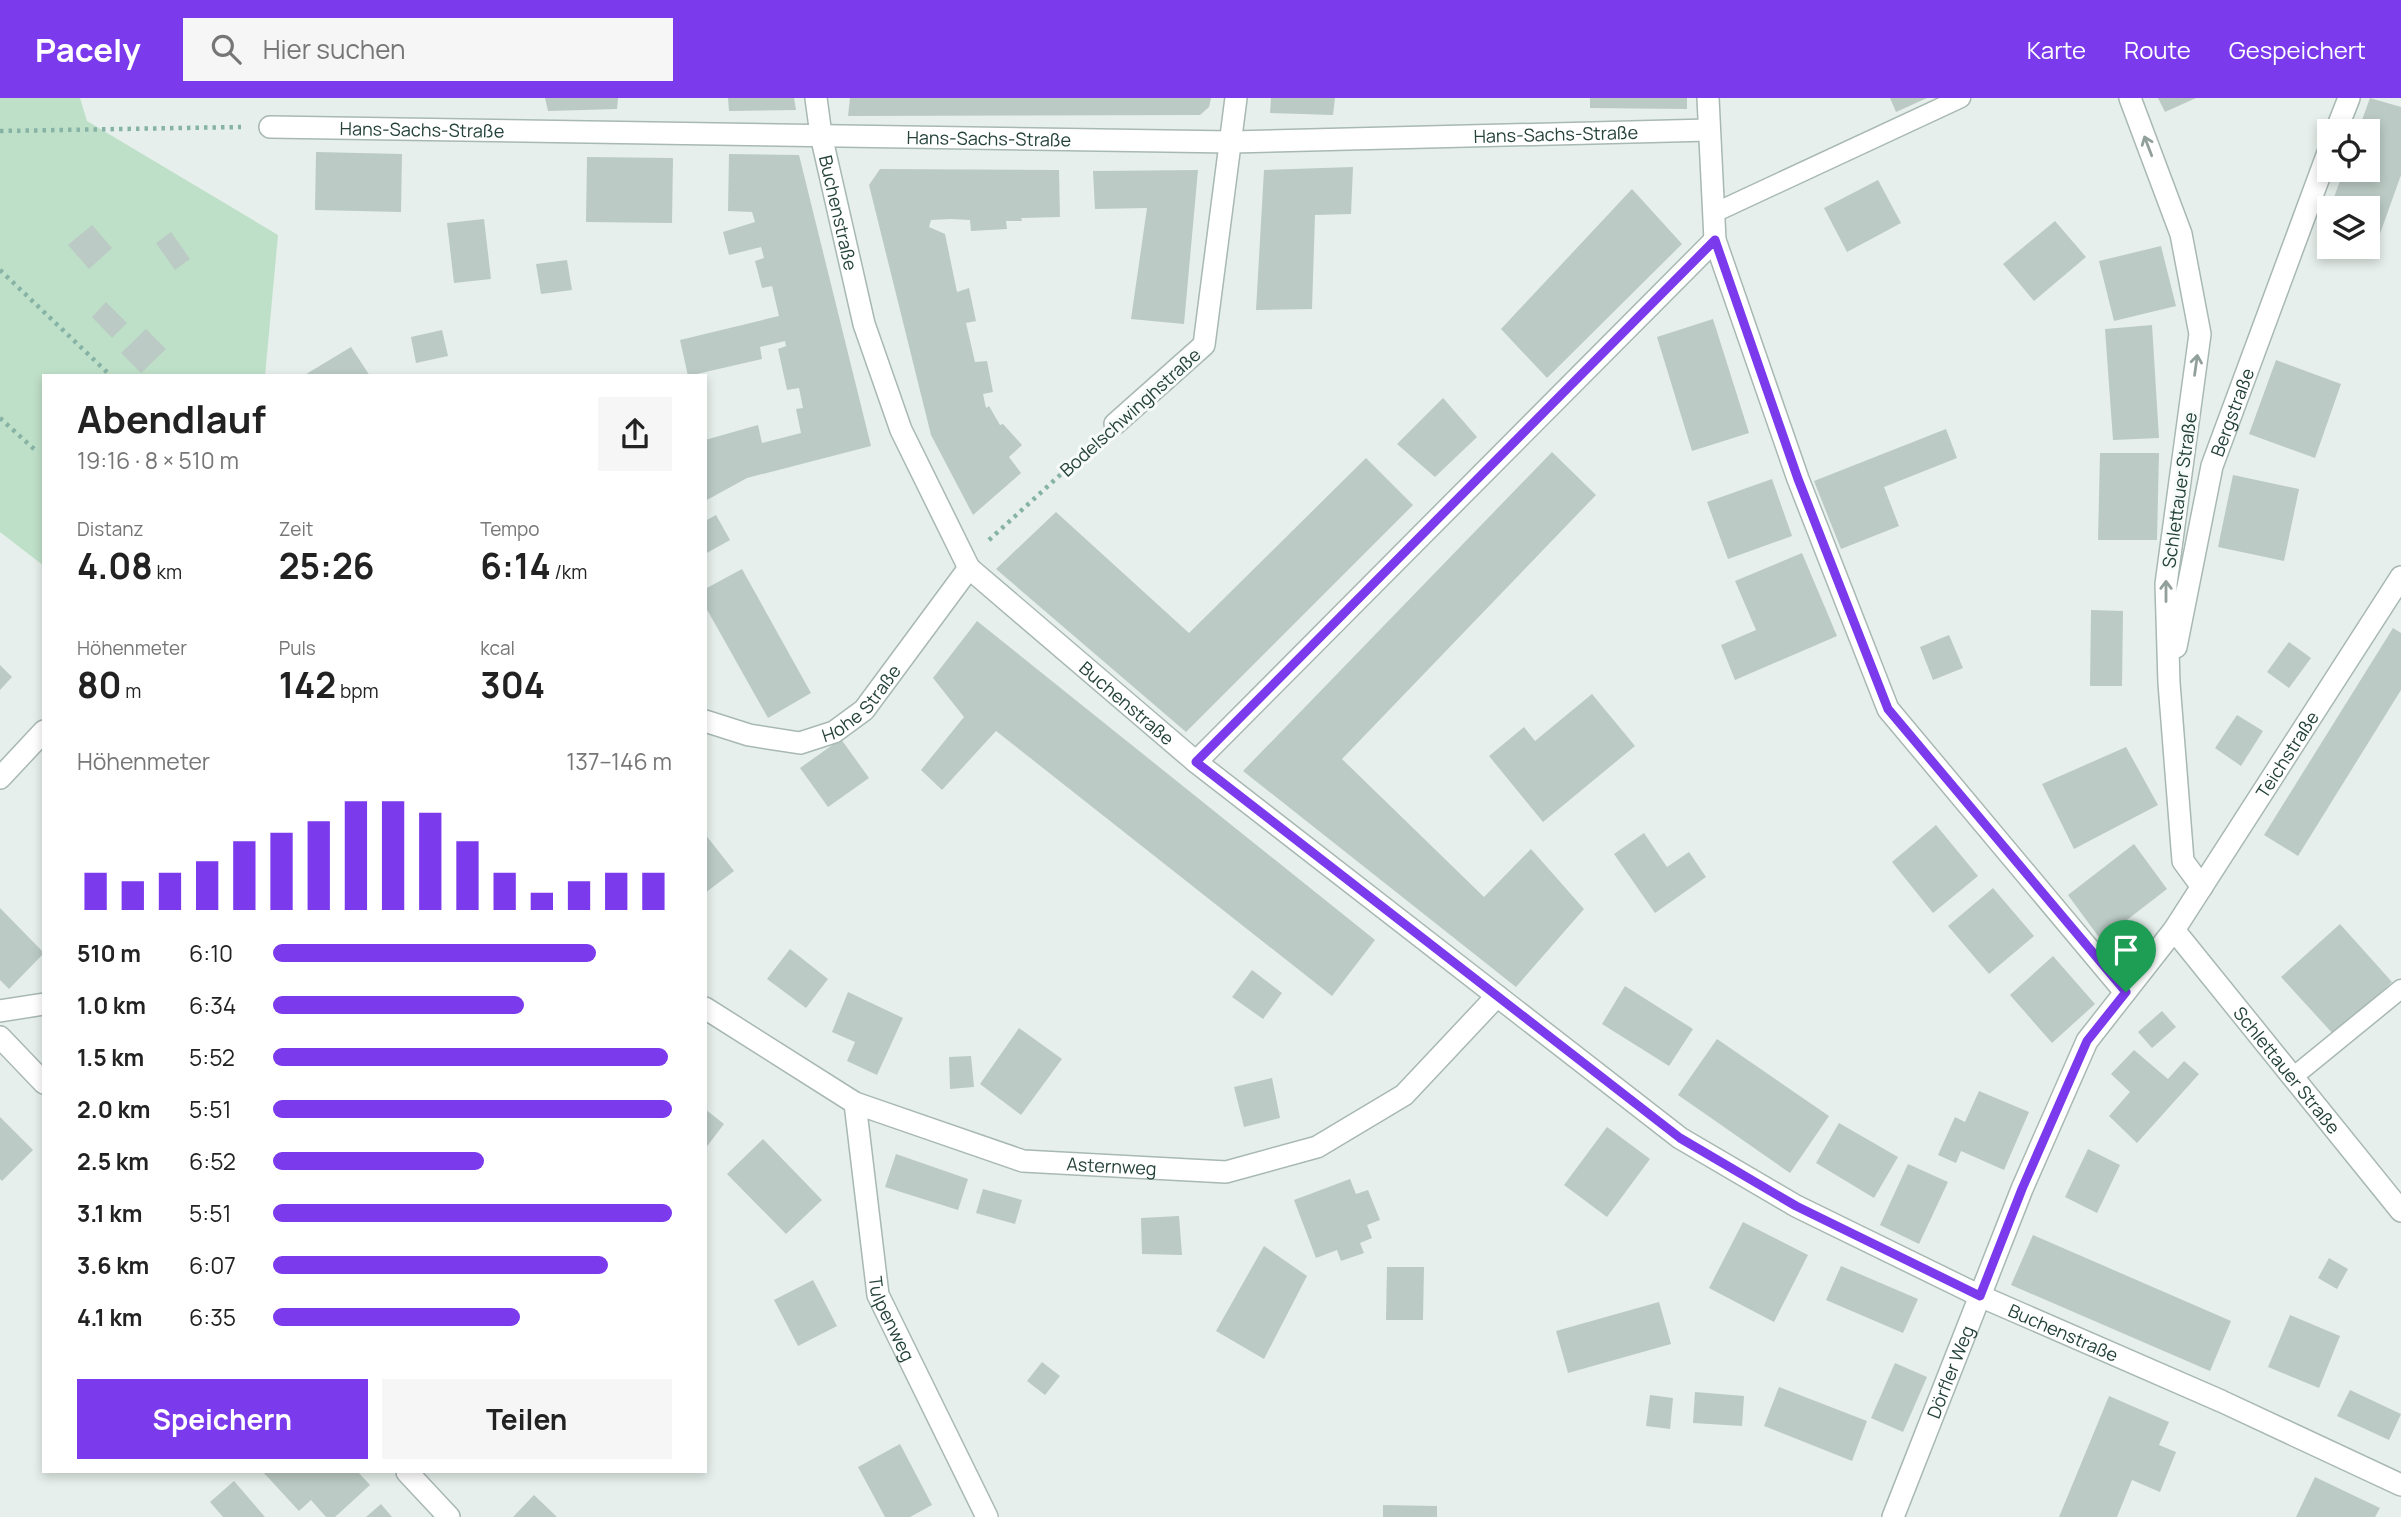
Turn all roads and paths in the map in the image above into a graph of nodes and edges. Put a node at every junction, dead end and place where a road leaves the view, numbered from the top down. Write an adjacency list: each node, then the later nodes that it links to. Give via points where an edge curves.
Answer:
1 (816, 98): 11 (street, Buchenstraße)
2 (1236, 98): 12 (street, Bodelschwinghstraße)
3 (1707, 98): 9 (street)
4 (1961, 98): 14 (lane)
5 (2130, 98): 23 (street, Schlettauer Straße, one-way to 5, via 2166,583 2200,334 2181,233)
6 (2348, 98): 7 (street)
7 (2340, 119)
8 (270, 127): 10 (path); 11 (street, Hans-Sachs-Straße)
9 (1709, 130): 12 (street, Hans-Sachs-Straße); 14 (street)
10 (0, 131)
11 (821, 135): 12 (street, Hans-Sachs-Straße); 21 (street, Buchenstraße, via 864,324 901,430)
12 (1232, 142): 19 (street, Bodelschwinghstraße, via 1204,345)
13 (2317, 182): 23 (street, Bergstraße, via 2212,467)
14 (1714, 213): 15 (street)
15 (1715, 240): 26 (street); 31 (street, via 1798,479 1888,709)
16 (0, 270): 17 (path)
17 (109, 374)
18 (0, 418): 20 (path)
19 (1115, 424): 21 (path, Bodelschwinghstraße)
20 (34, 449)
21 (967, 565): 24 (street, Hohe Straße, via 864,710 834,733 800,743 749,736); 26 (street, Buchenstraße)
22 (2401, 578): 28 (street, Teichstraße)
23 (2169, 683): 28 (street, Schlettauer Straße, via 2183,860)
24 (707, 722)
25 (42, 733): 27 (street)
26 (1196, 762): 32 (street, Buchenstraße)
27 (0, 778)
28 (2202, 887): 29 (street, Teichstraße)
29 (2174, 930): 31 (street, Teichstraße); 37 (street, Schlettauer Straße)
30 (2401, 989): 37 (lane)
31 (2126, 992): 41 (street, Dörfler Weg, via 2087,1041)
32 (1496, 996): 39 (street, Asternweg, via 1404,1095 1317,1147 1226,1172 1023,1161); 41 (street, Buchenstraße, via 1680,1138 1796,1206)
33 (42, 1004): 35 (street)
34 (707, 1009): 39 (street, Asternweg)
35 (0, 1012)
36 (0, 1037): 38 (street)
37 (2292, 1077): 40 (street, Schlettauer Straße)
38 (42, 1081)
39 (855, 1102): 45 (street, Tulpenweg, via 878,1295)
40 (2401, 1211)
41 (1980, 1296): 43 (street, Buchenstraße); 46 (street, Dörfler Weg)
42 (408, 1473): 44 (street)
43 (2401, 1485)
44 (449, 1517)
45 (987, 1517)
46 (1893, 1517)

